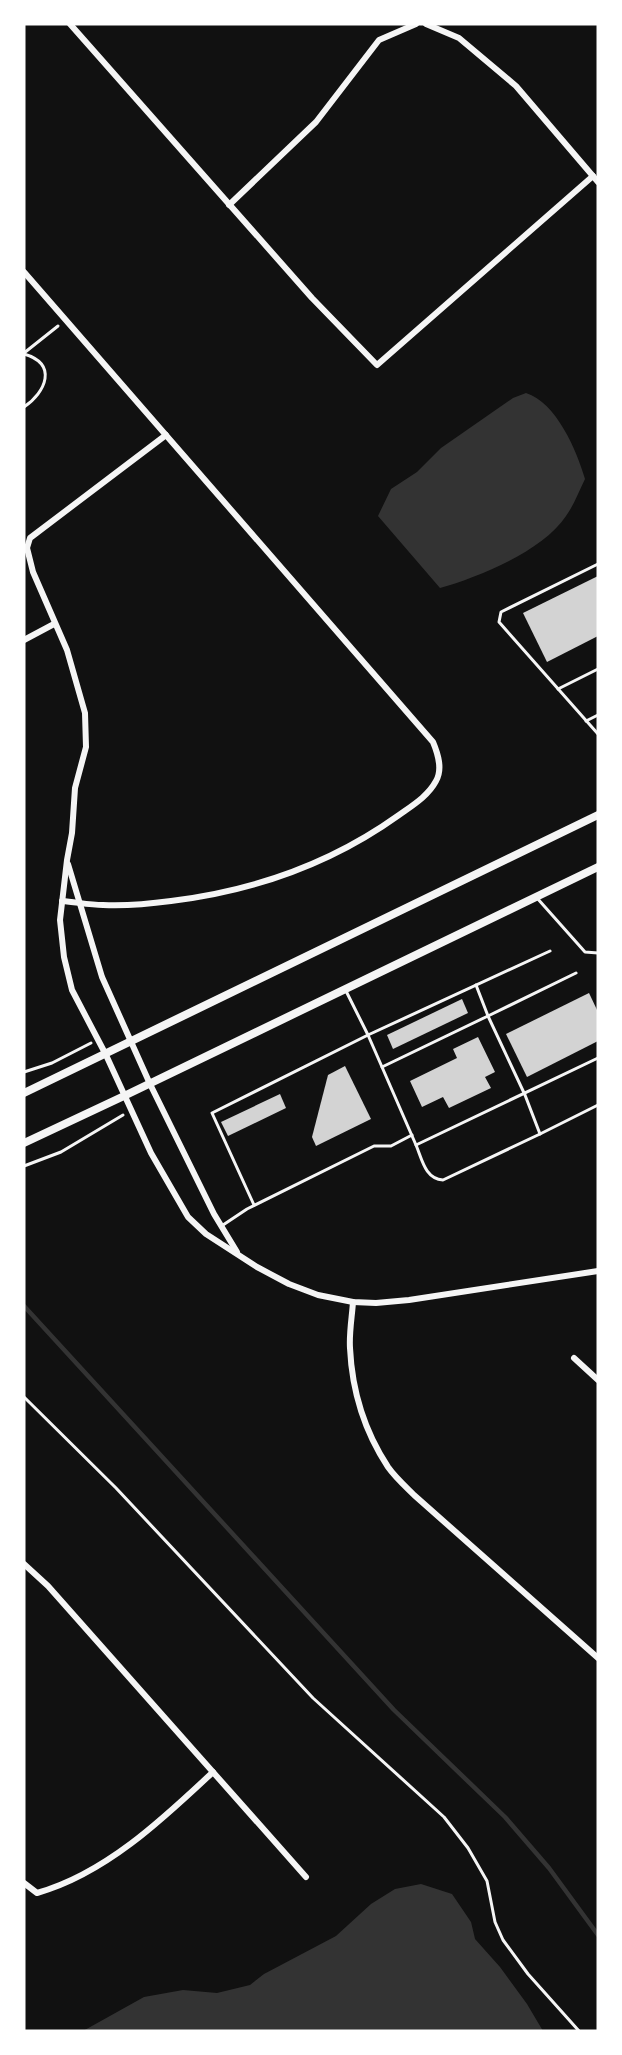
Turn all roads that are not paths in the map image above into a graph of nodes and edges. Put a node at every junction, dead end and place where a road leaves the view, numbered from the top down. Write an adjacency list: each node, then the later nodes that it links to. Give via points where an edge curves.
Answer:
1 (70, 24): 6 (street)
2 (416, 24): 6 (street, via 379,40 316,122)
3 (426, 24): 4 (street, via 459,38 516,86)
4 (592, 176): 5 (street); 6 (street, via 377,365)
5 (598, 182)
6 (229, 205)
7 (24, 272): 8 (street)
8 (166, 435): 10 (street, via 30,538 27,548 33,572); 22 (street, via 433,742 440,757 437,780 422,799 385,825 287,874 215,894 171,901 101,905)
9 (598, 564): 13 (lane, via 501,612 499,622)
10 (54, 624): 11 (street); 18 (street, via 67,650 85,713 86,747 75,788)
11 (24, 640)
12 (598, 669): 13 (lane)
13 (558, 689): 15 (lane)
14 (598, 715): 15 (lane)
15 (586, 721): 16 (lane)
16 (598, 734)
17 (598, 815): 30 (main road)
18 (67, 860): 21 (street); 22 (street)
19 (598, 867): 20 (main road)
20 (536, 897): 24 (lane, via 585,952); 27 (main road)
21 (62, 901): 22 (street); 31 (street, via 64,957 72,990)
22 (81, 902): 30 (street, via 102,977)
23 (550, 951): 26 (lane)
24 (598, 953)
25 (576, 973): 28 (lane)
26 (476, 986): 28 (lane); 29 (lane)
27 (345, 989): 29 (lane); 34 (main road)
28 (488, 1016): 33 (lane); 36 (lane)
29 (368, 1035): 33 (lane); 43 (lane, via 212,1113)
30 (131, 1042): 31 (main road); 34 (street)
31 (105, 1055): 35 (main road); 37 (street)
32 (598, 1058): 36 (lane)
33 (382, 1067): 40 (lane)
34 (150, 1084): 37 (main road); 44 (street)
35 (24, 1093)
36 (525, 1095): 39 (lane); 42 (lane)
37 (124, 1096): 41 (main road); 45 (street, via 188,1217 206,1234)
38 (598, 1105): 39 (lane)
39 (540, 1134): 42 (lane, via 443,1180 429,1175)
40 (412, 1135): 42 (lane); 43 (lane, via 391,1146 374,1146)
41 (24, 1143)
42 (416, 1145)
43 (254, 1205): 44 (lane)
44 (221, 1226): 45 (street)
45 (237, 1253): 47 (street, via 289,1284)
46 (598, 1271): 47 (street, via 410,1300)
47 (353, 1302): 51 (street, via 350,1346 354,1387 373,1439 390,1469 414,1495)
48 (574, 1358): 49 (street)
49 (598, 1380)
50 (24, 1564): 52 (street)
51 (598, 1658)
52 (213, 1772): 53 (street); 54 (street, via 132,1844 58,1887 37,1893)
53 (306, 1877)
54 (24, 1883)

